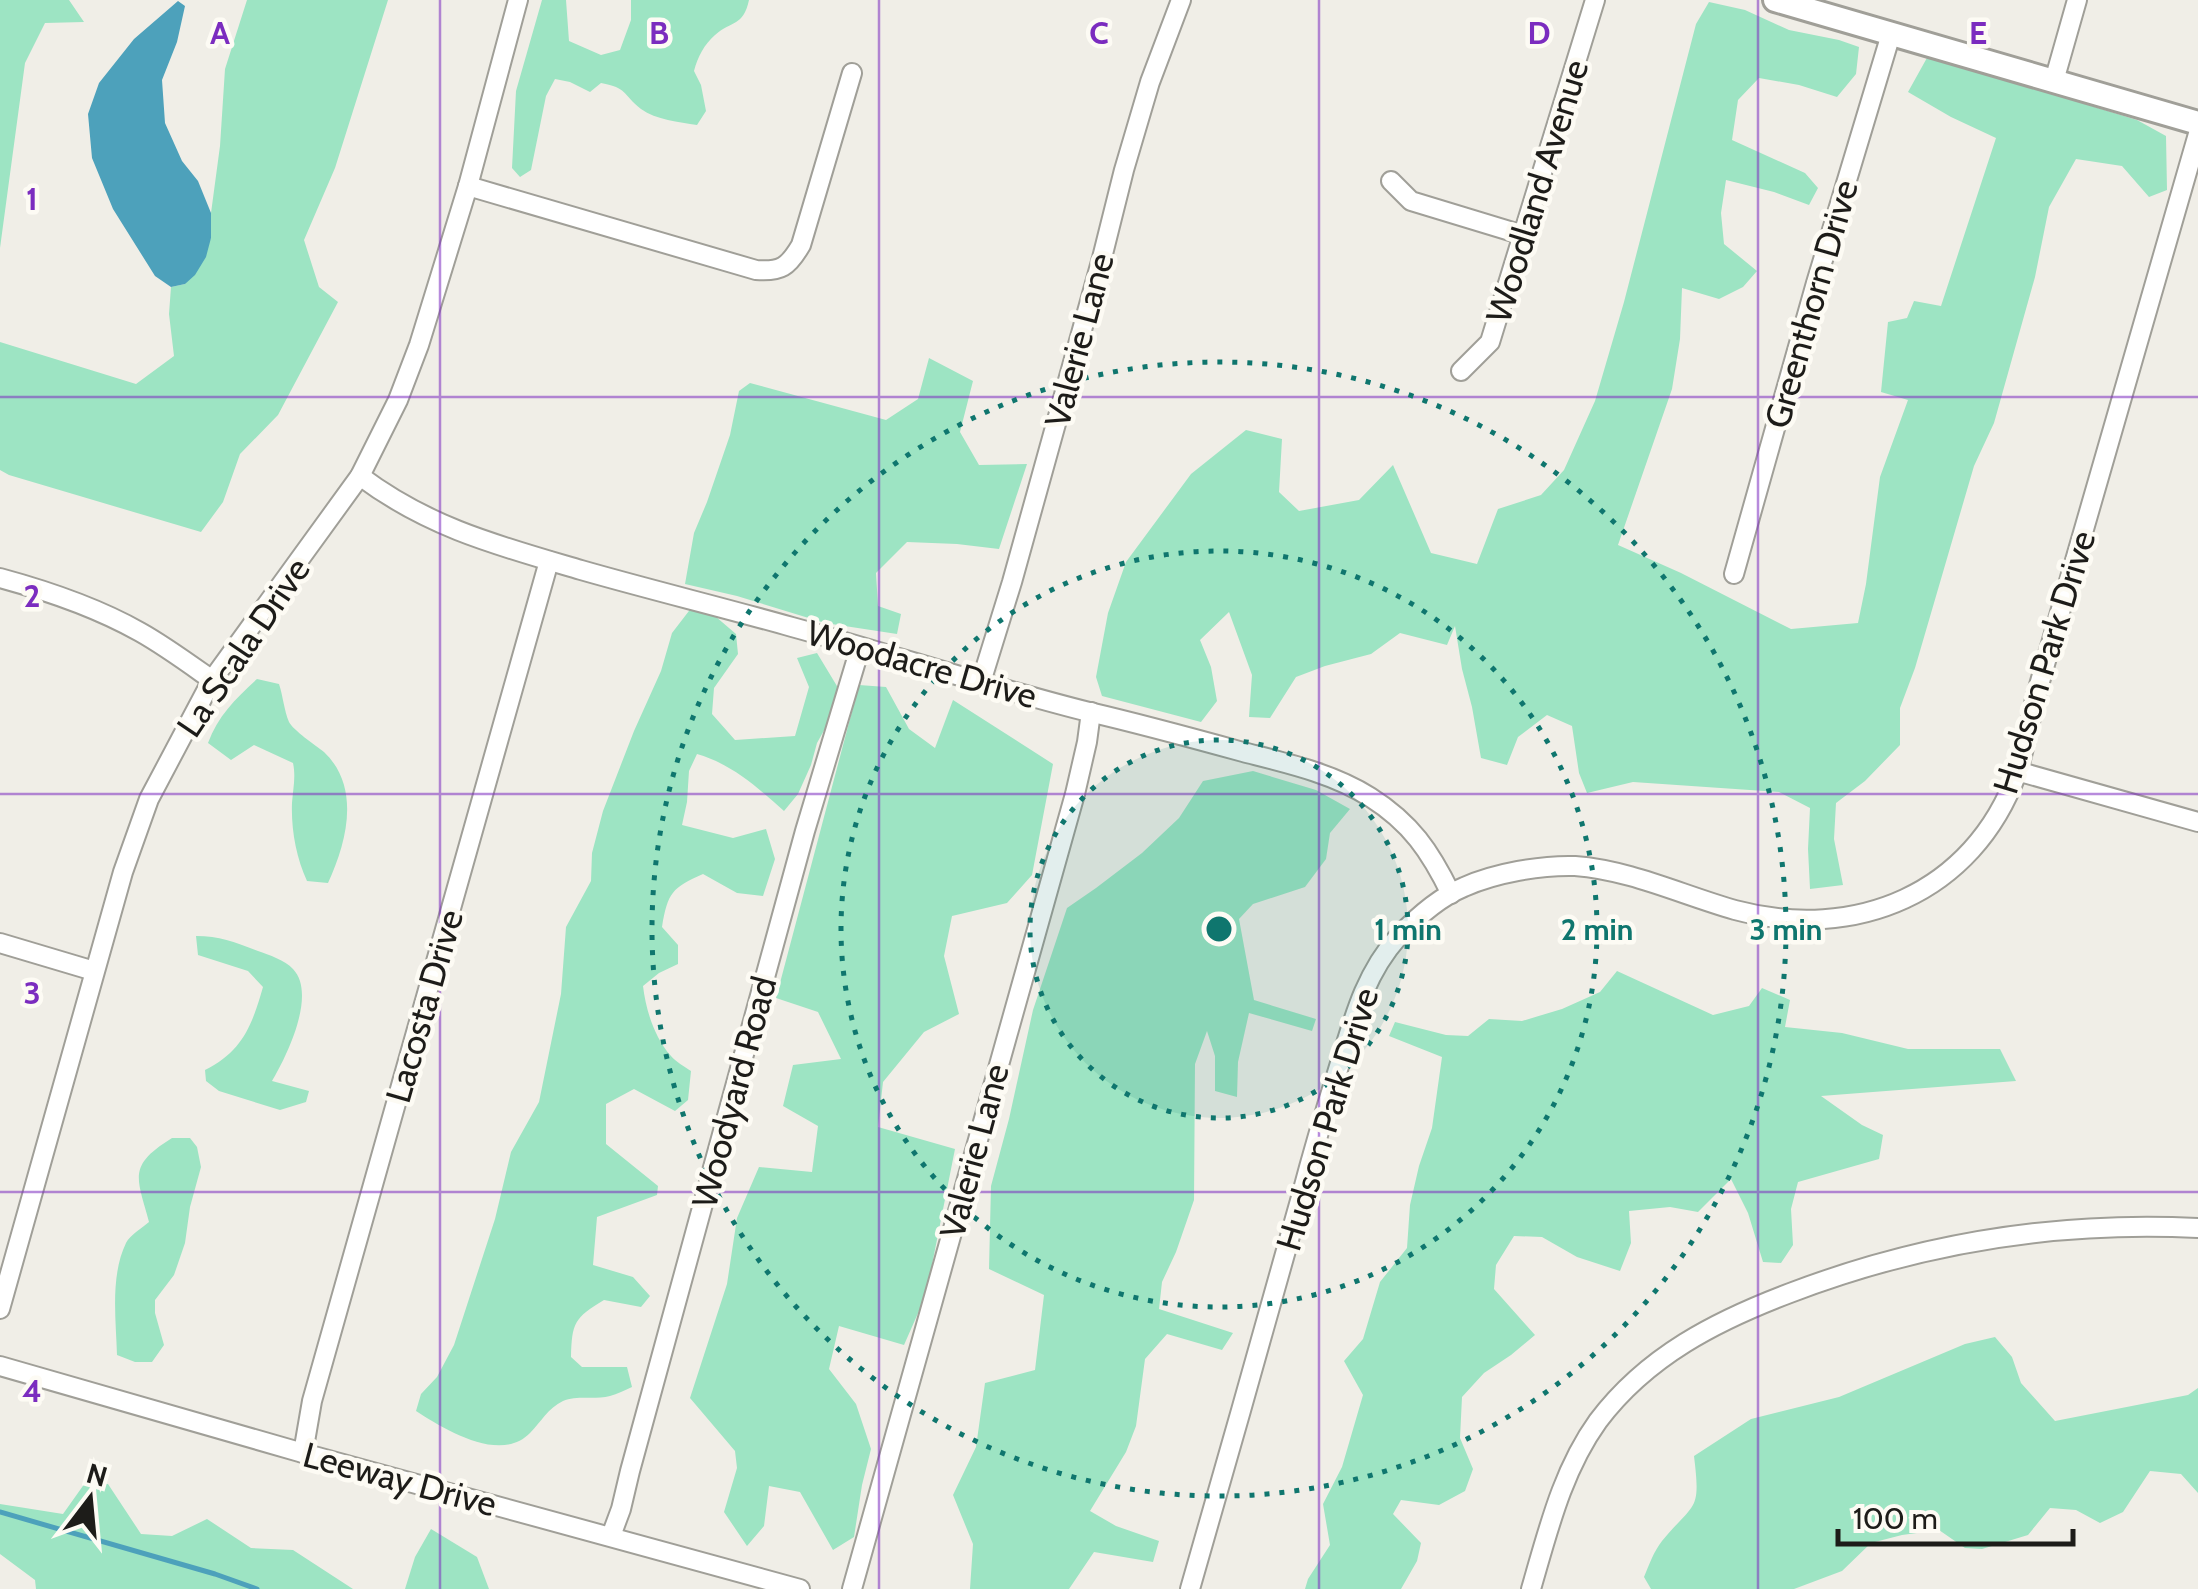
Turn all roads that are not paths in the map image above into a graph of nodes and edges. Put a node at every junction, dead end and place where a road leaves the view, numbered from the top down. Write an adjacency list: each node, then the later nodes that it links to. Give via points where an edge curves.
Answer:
1 (518, 0): 12 (street, La Scala Drive)
2 (1181, 0): 21 (street, Valerie Lane, via 1124,170)
3 (1596, 0): 13 (street, Woodland Avenue)
4 (1775, 0): 6 (street)
5 (2078, 0): 8 (street)
6 (1890, 34): 8 (street); 17 (street, Greenthorn Drive)
7 (852, 73): 12 (street, via 801,245 775,272)
8 (2054, 81): 9 (street)
9 (2198, 123)
10 (2198, 134): 23 (street, Hudson Park Drive)
11 (1392, 180): 13 (street, via 1410,201)
12 (468, 186): 15 (street, La Scala Drive, via 419,345)
13 (1523, 236): 14 (street, Woodland Avenue, via 1490,342)
14 (1461, 371)
15 (360, 476): 16 (street, Woodacre Drive, via 436,523); 20 (street, La Scala Drive)
16 (549, 560): 19 (street, Woodacre Drive); 31 (street, Lacosta Drive)
17 (1734, 574)
18 (0, 578): 20 (street, via 67,598 140,631)
19 (860, 648): 21 (street, Woodacre Drive); 32 (street, Woodyard Road)
20 (212, 680): 27 (street, La Scala Drive, via 149,799)
21 (981, 682): 22 (street, Woodacre Drive)
22 (1091, 712): 25 (street, Woodacre Drive, via 1342,781 1408,827); 34 (street, Valerie Lane, via 1075,794)
23 (2017, 772): 24 (street); 25 (street, Hudson Park Drive, via 1996,815 1952,868 1903,900 1851,918 1768,917 1575,866 1528,869)
24 (2198, 822)
25 (1451, 894): 35 (street, Hudson Park Drive, via 1396,939 1359,1000)
26 (0, 944): 27 (street)
27 (94, 971): 29 (street, La Scala Drive)
28 (2198, 1228): 36 (street, via 2095,1227 1950,1245 1827,1279 1719,1323 1658,1361 1600,1420 1569,1472)
29 (0, 1309)
30 (0, 1366): 31 (street, Leeway Drive)
31 (303, 1452): 32 (street, Leeway Drive)
32 (611, 1536): 33 (street, Leeway Drive)
33 (800, 1589)
34 (852, 1589)
35 (1190, 1589)
36 (1531, 1589)

